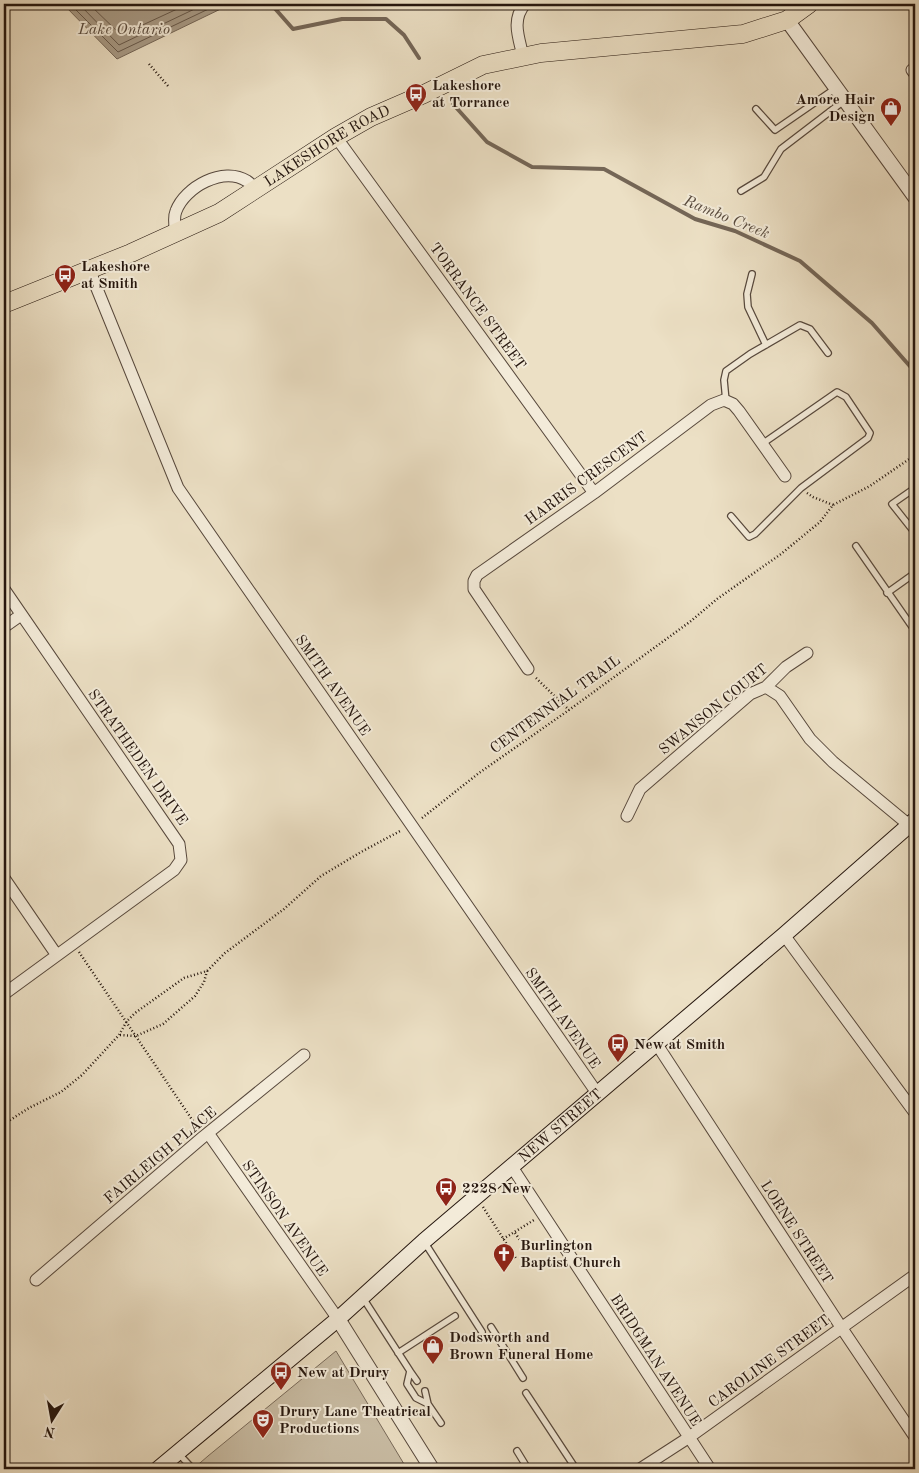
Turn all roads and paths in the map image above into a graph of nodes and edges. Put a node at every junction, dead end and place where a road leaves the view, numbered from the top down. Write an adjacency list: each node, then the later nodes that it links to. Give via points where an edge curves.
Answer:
1 (525, 4): 4 (street, via 516,25)
2 (809, 4): 3 (main road, LAKESHORE ROAD)
3 (787, 20): 4 (main road, LAKESHORE ROAD, via 743,34); 7 (street)
4 (523, 56): 10 (main road, LAKESHORE ROAD, via 483,65)
5 (149, 64): 6 (path)
6 (168, 86)
7 (836, 88): 8 (street); 9 (lane, via 775,130)
8 (845, 100): 12 (lane, via 781,149 764,177); 13 (street)
9 (756, 109)
10 (336, 136): 11 (main road, LAKESHORE ROAD); 25 (street, TORRANCE STREET)
11 (256, 190): 14 (main road, LAKESHORE ROAD, via 219,214); 14 (street, via 246,181 230,176 205,182 193,189 176,211)
12 (741, 191)
13 (915, 197)
14 (176, 234): 15 (main road, LAKESHORE ROAD)
15 (89, 269): 17 (main road, LAKESHORE ROAD); 40 (street, SMITH AVENUE, via 178,488)
16 (752, 274): 18 (lane, via 748,307)
17 (4, 304)
18 (766, 344): 19 (lane, via 800,325 810,329); 20 (lane, via 726,371)
19 (828, 353)
20 (726, 400): 21 (street, via 739,411); 25 (street, HARRIS CRESCENT, via 711,405)
21 (762, 444): 23 (street); 26 (lane, via 837,392 846,397 870,433 868,438 801,488 755,534 749,537)
22 (915, 455): 38 (path, CENTENNIAL TRAIL, via 870,486 833,505 820,522 781,554)
23 (785, 476)
24 (915, 488): 27 (lane, via 892,504)
25 (594, 493): 36 (street, HARRIS CRESCENT, via 477,575 474,581 478,596)
26 (731, 516)
27 (915, 533)
28 (856, 546): 31 (lane)
29 (915, 573): 31 (lane)
30 (4, 590): 32 (street, STRATHEDEN DRIVE)
31 (887, 593): 34 (lane)
32 (22, 615): 33 (street); 44 (street, STRATHEDEN DRIVE, via 179,844 181,860 174,870)
33 (4, 626)
34 (915, 631)
35 (806, 653): 37 (street, SWANSON COURT)
36 (528, 669): 38 (path)
37 (766, 687): 39 (street, SWANSON COURT, via 750,694 640,789); 41 (street, via 780,696 810,739 833,762)
38 (569, 710): 40 (path, CENTENNIAL TRAIL)
39 (627, 816)
40 (412, 825): 46 (path, CENTENNIAL TRAIL, via 321,876); 53 (street, SMITH AVENUE)
41 (913, 826): 43 (main road, NEW STREET)
42 (4, 878): 45 (street)
43 (784, 935): 51 (main road, NEW STREET); 54 (street)
44 (73, 944): 45 (street, STRATHEDEN DRIVE); 48 (path)
45 (56, 954): 47 (street, STRATHEDEN DRIVE)
46 (207, 971): 48 (path, CENTENNIAL TRAIL, via 184,978); 50 (path, CENTENNIAL TRAIL, via 195,996 181,1009 163,1024)
47 (4, 994)
48 (127, 1021): 49 (path, CENTENNIAL TRAIL); 50 (path)
49 (119, 1034): 50 (path); 55 (path, CENTENNIAL TRAIL, via 82,1075 61,1092)
50 (136, 1036): 56 (path, via 195,1124)
51 (656, 1043): 53 (main road, NEW STREET); 71 (street, LORNE STREET)
52 (304, 1055): 56 (street, FAIRLEIGH PLACE)
53 (597, 1093): 57 (main road, NEW STREET)
54 (915, 1113)
55 (4, 1124)
56 (208, 1134): 66 (street, FAIRLEIGH PLACE); 69 (street, STINSON AVENUE)
57 (512, 1166): 58 (main road, NEW STREET); 59 (street, BRIDGMAN AVENUE)
58 (476, 1197): 61 (path); 63 (main road, NEW STREET)
59 (543, 1214): 60 (path); 82 (street, BRIDGMAN AVENUE)
60 (514, 1232): 61 (path); 62 (path)
61 (503, 1239): 64 (path)
62 (520, 1240)
63 (424, 1241): 67 (main road, NEW STREET); 72 (lane)
64 (517, 1260)
65 (915, 1275): 71 (street, CAROLINE STREET)
66 (36, 1280)
67 (362, 1297): 69 (main road, NEW STREET); 73 (lane)
68 (455, 1316): 73 (lane)
69 (338, 1319): 84 (main road, NEW STREET); 87 (street)
70 (491, 1327): 75 (lane)
71 (842, 1328): 81 (street, LORNE STREET); 82 (street, CAROLINE STREET)
72 (482, 1332)
73 (398, 1353): 74 (lane)
74 (410, 1371): 76 (lane); 79 (lane, via 407,1384 416,1398)
75 (523, 1378)
76 (417, 1381)
77 (425, 1391): 79 (lane)
78 (526, 1393): 89 (lane)
79 (428, 1404): 80 (lane)
80 (441, 1423)
81 (915, 1437)
82 (688, 1438): 90 (street, CAROLINE STREET); 91 (street, BRIDGMAN AVENUE)
83 (517, 1451): 88 (lane)
84 (178, 1453): 85 (main road, NEW STREET); 86 (lane)
85 (158, 1469)
86 (194, 1469)
87 (432, 1469)
88 (528, 1469)
89 (576, 1469)
90 (640, 1469)
91 (710, 1469)

